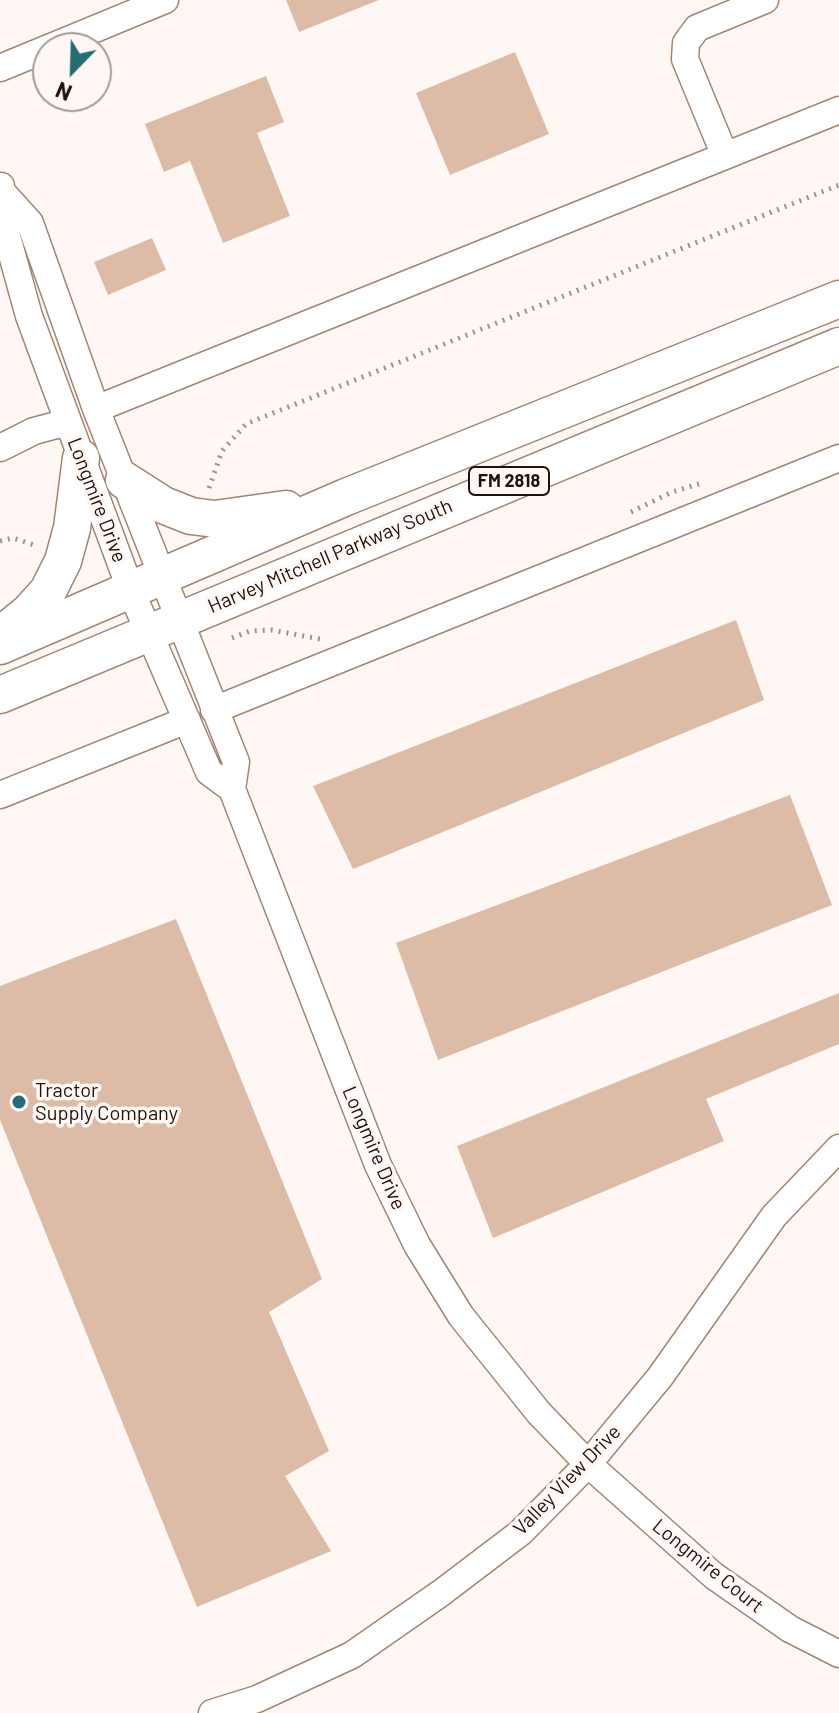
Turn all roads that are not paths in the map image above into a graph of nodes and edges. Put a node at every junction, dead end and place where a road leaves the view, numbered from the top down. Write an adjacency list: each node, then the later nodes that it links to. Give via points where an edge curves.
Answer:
1 (165, 0): 3 (street)
2 (765, 0): 5 (street, via 697,28 686,43 685,59)
3 (0, 68)
4 (839, 110): 5 (street)
5 (725, 156): 9 (street)
6 (1, 190): 9 (street, Longmire Drive, via 30,223); 10 (street, Longmire Drive, via 3,222 29,316)
7 (839, 299): 15 (highway, FM 2818)
8 (839, 346): 17 (highway, Harvey Mitchell Parkway South / FM 2818)
9 (96, 409): 14 (street, Longmire Drive)
10 (68, 422): 11 (street); 12 (street, Longmire Drive)
11 (0, 448)
12 (81, 458): 16 (street, Longmire Drive); 18 (highway, via 63,561 48,591)
13 (839, 458): 21 (street)
14 (124, 480): 15 (highway, via 163,505 215,519); 16 (street, Longmire Drive)
15 (346, 497): 16 (highway, FM 2818)
16 (147, 584): 17 (street, Longmire Drive); 19 (highway, FM 2818)
17 (164, 625): 20 (highway, Harvey Mitchell Parkway South / FM 2818); 21 (street, Longmire Drive); 22 (street, Longmire Drive)
18 (0, 635)
19 (0, 646)
20 (0, 695)
21 (214, 710): 23 (street, Longmire Drive, via 236,762)
22 (187, 720): 23 (street, Longmire Drive, via 209,772); 24 (street)
23 (232, 789): 26 (street, Longmire Drive, via 378,1165 417,1245 461,1316)
24 (0, 795)
25 (839, 1148): 26 (street, Valley View Drive, via 774,1216 660,1377)
26 (588, 1464): 27 (street, Longmire Court, via 714,1576 790,1629); 28 (street, Valley View Drive, via 520,1533 352,1655 257,1699)
27 (839, 1654)
28 (212, 1713)

